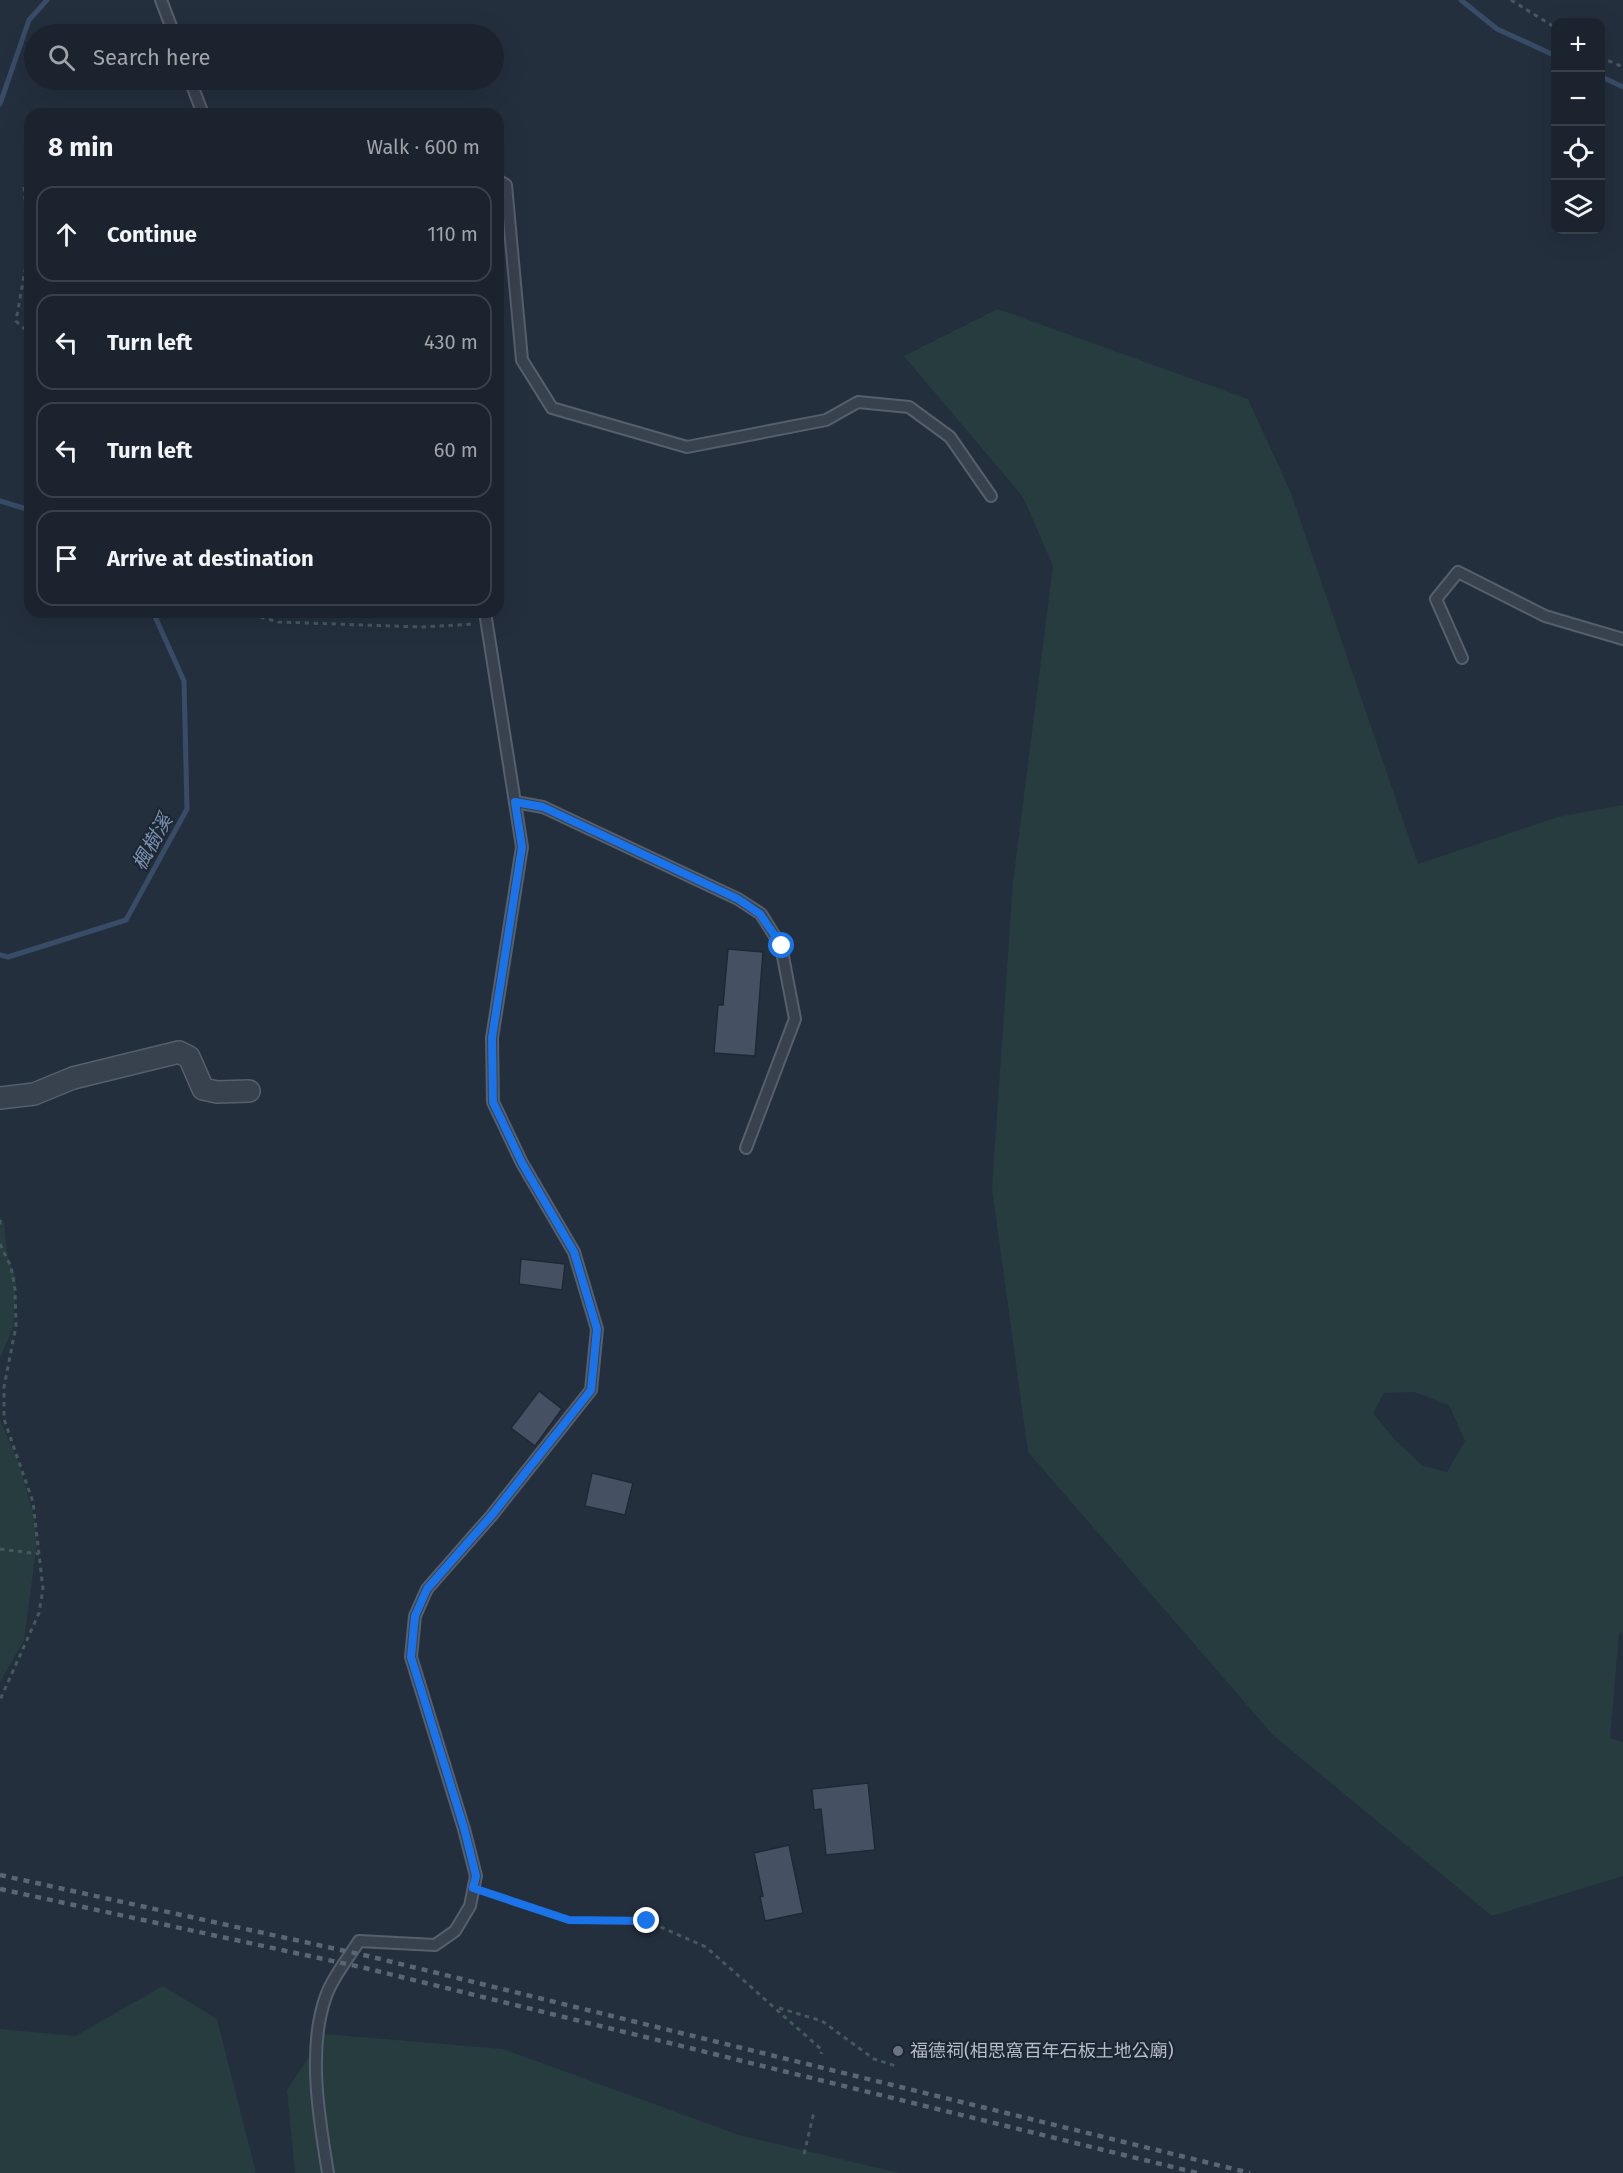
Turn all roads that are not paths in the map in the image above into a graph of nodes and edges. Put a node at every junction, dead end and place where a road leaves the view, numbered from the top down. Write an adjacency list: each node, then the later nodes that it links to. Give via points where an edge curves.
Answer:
1 (161, 0): 2 (lane)
2 (170, 24)
3 (194, 90): 4 (lane)
4 (201, 108)
5 (504, 184): 6 (lane, via 522,360 552,408 687,447 826,420 858,402 909,407 950,437)
6 (990, 496)
7 (486, 618): 10 (lane)
8 (1623, 639): 9 (lane, via 1545,616 1458,572 1436,599)
9 (1461, 658)
10 (515, 802): 13 (lane, via 543,807 738,899 760,914 782,946 795,1019); 14 (lane, via 522,847 492,1038 493,1102 522,1163 574,1252 597,1329 591,1390 492,1515 427,1589 415,1616 411,1657 476,1876 470,1906 455,1931 435,1945 359,1941 326,1994 315,2037 320,2126)
11 (249, 1091): 12 (street, via 203,1089 189,1058 179,1052 73,1078 34,1094)
12 (0, 1098)
13 (746, 1148)
14 (328, 2173)

